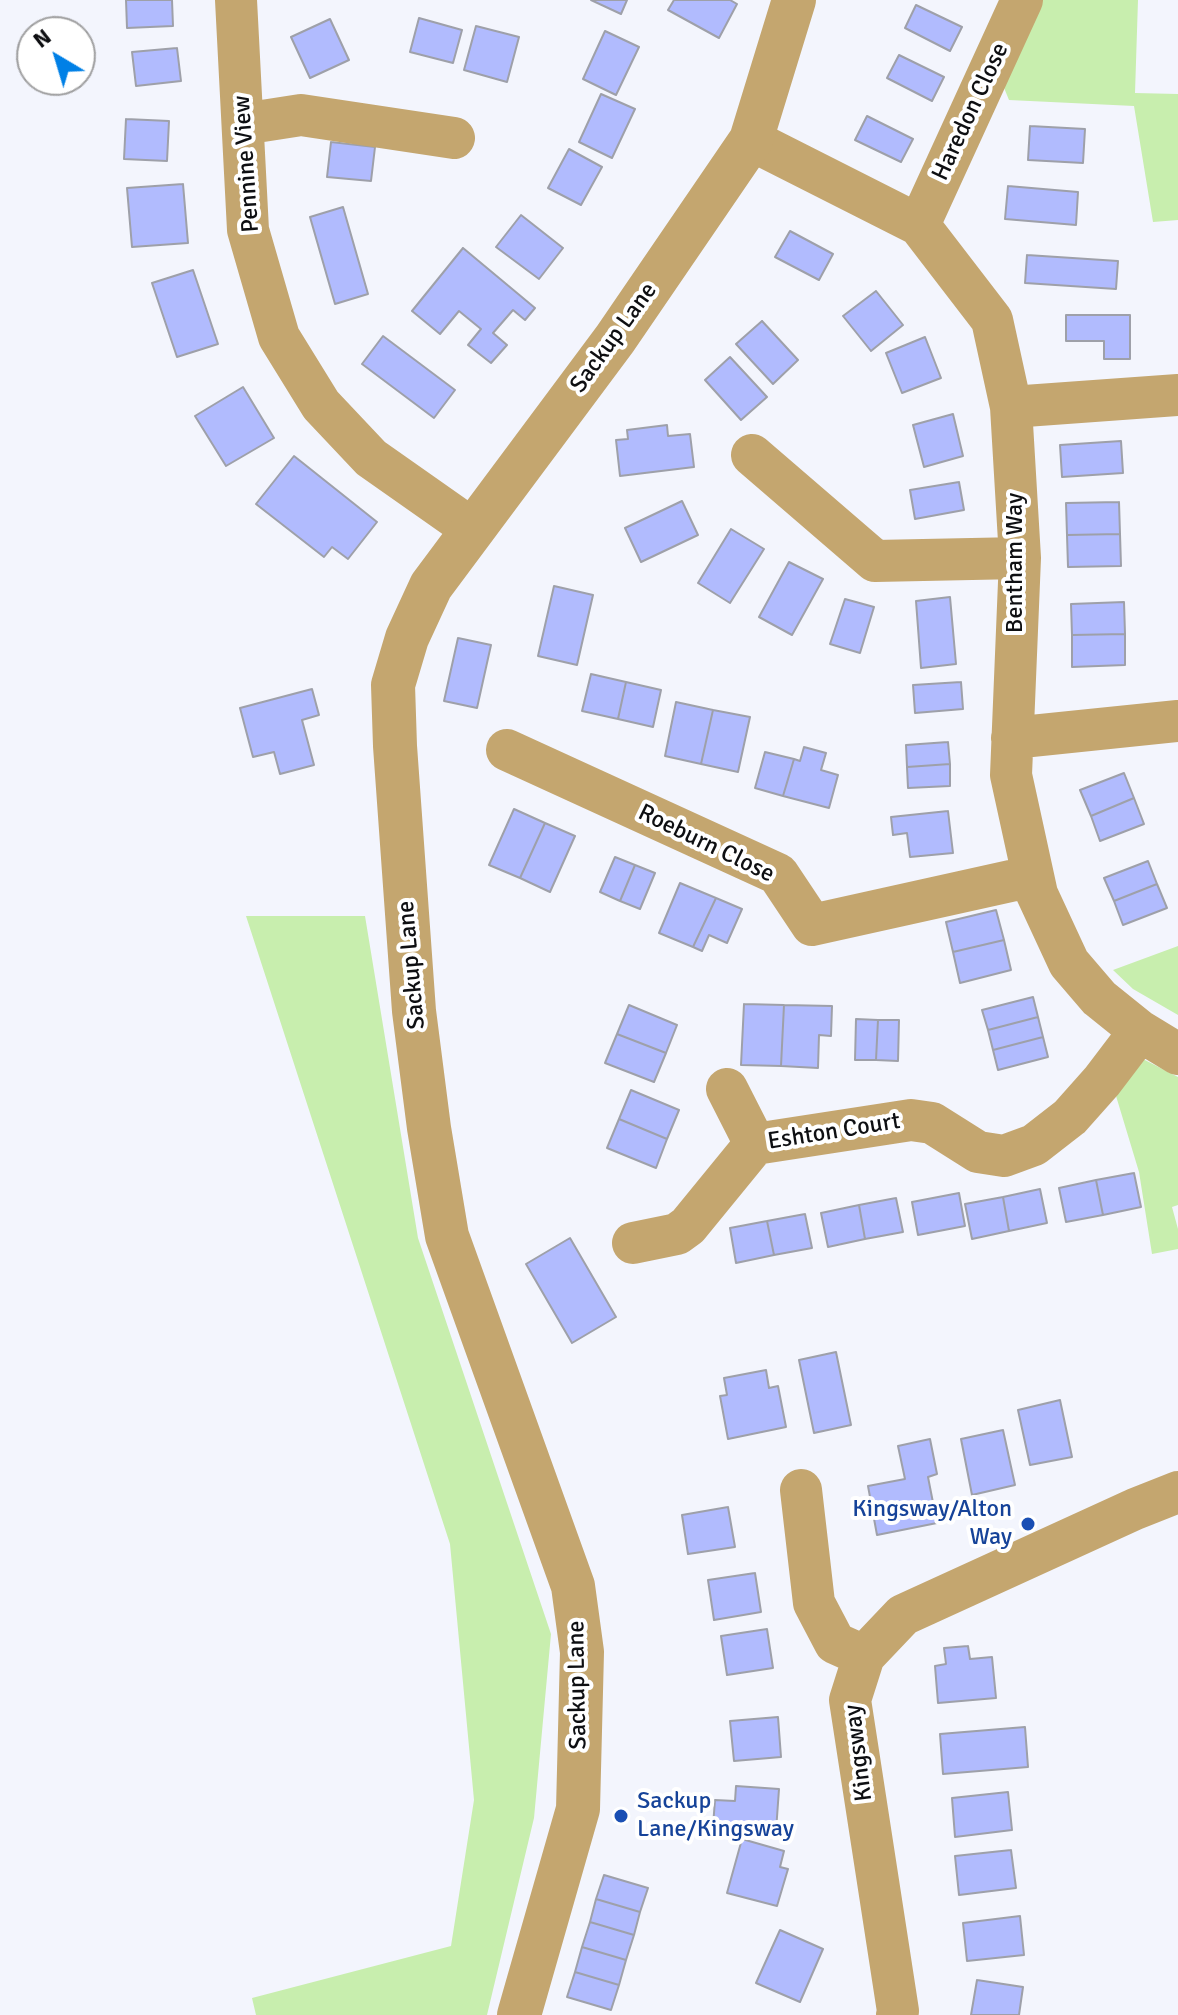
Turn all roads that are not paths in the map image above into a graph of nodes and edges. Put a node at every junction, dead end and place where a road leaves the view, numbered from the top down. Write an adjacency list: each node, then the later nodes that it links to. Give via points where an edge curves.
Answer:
1 (236, 0): 4 (street, Pennine View)
2 (794, 0): 6 (street, Sackup Lane)
3 (1022, 0): 7 (street, Haredon Close)
4 (243, 124): 5 (street, via 301,115); 11 (street, Pennine View, via 248,230 279,337 321,405 371,458)
5 (454, 138)
6 (751, 140): 7 (street, Bentham Way); 11 (street, Sackup Lane, via 615,339)
7 (919, 225): 9 (street, Bentham Way, via 992,320)
8 (1178, 395): 9 (street)
9 (1011, 407): 12 (street, Bentham Way)
10 (752, 455): 12 (street, via 875,561)
11 (472, 529): 25 (street, Sackup Lane, via 431,586 393,685 414,1011 447,1236 573,1586 582,1652 578,1809)
12 (1020, 558): 14 (street, Bentham Way)
13 (1178, 721): 14 (street)
14 (1012, 738): 16 (street, Bentham Way, via 1011,775)
15 (507, 750): 16 (street, Roeburn Close, via 778,874 812,925)
16 (1033, 876): 17 (street, Bentham Way, via 1069,963 1099,998)
17 (1140, 1031): 18 (street, Bentham Way); 20 (street, Eshton Court, via 1070,1117 1034,1145 1004,1156 978,1152 932,1123 911,1120)
18 (1178, 1054)
19 (727, 1089): 20 (street, Eshton Court)
20 (755, 1144): 21 (street, Eshton Court, via 688,1226 677,1234)
21 (633, 1243)
22 (801, 1490): 24 (street, via 814,1603 835,1643)
23 (1178, 1492): 24 (street, Kingsway, via 903,1615)
24 (864, 1656): 26 (street, Kingsway, via 850,1700)
25 (519, 2015)
26 (897, 2015)

